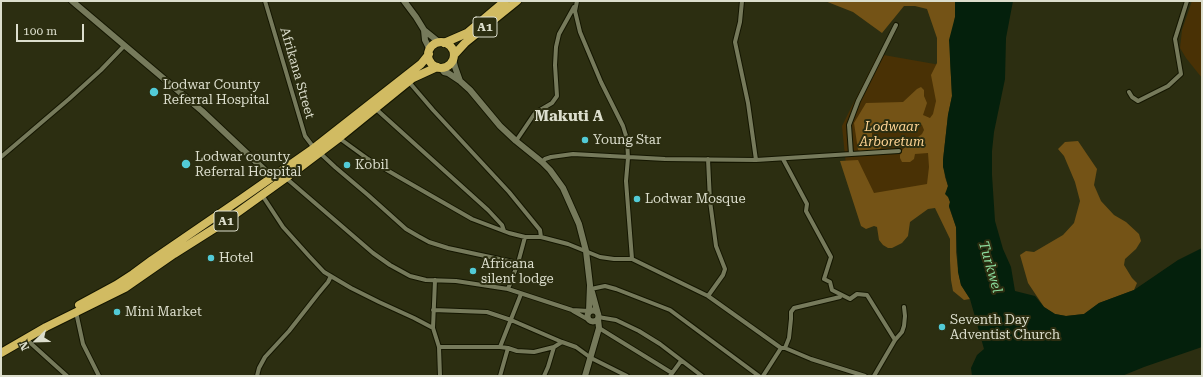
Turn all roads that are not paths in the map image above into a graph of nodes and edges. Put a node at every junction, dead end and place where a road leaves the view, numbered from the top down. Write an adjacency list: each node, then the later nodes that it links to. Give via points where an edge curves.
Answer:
1 (72, 1): 12 (main road)
2 (265, 1): 22 (street, Afrikana Street, via 305,136)
3 (404, 1): 10 (main road)
4 (505, 1): 11 (highway, A1, via 467,33)
5 (517, 1): 14 (highway, A1, via 465,43)
6 (742, 1): 29 (street, via 735,42 748,103)
7 (1187, 1): 18 (street, via 1175,39 1181,74 1168,86 1138,101)
8 (576, 3): 21 (street, via 559,34 556,47 557,96 552,103 536,113); 26 (street, via 580,32 623,126)
9 (896, 25): 24 (street, via 849,125)
10 (424, 30): 11 (main road); 13 (main road)
11 (442, 43): 13 (highway, A1, via 436,44); 14 (highway, via 451,47)
12 (124, 46): 25 (street, via 69,99); 31 (main road, via 202,111)
13 (429, 52): 15 (highway, via 430,62); 22 (highway, A1, via 421,64)
14 (454, 57): 15 (highway, A1, via 449,66); 16 (main road)
15 (439, 68): 16 (main road); 17 (highway, A1)
16 (460, 81): 21 (main road)
17 (408, 82): 19 (highway, A1); 36 (street, via 509,192 540,230)
18 (1128, 92)
19 (376, 109): 20 (highway, A1); 34 (street, via 488,210 502,225)
20 (339, 138): 22 (highway, A1); 34 (street, via 368,159 456,210)
21 (516, 142): 30 (main road)
22 (317, 150): 31 (highway, A1); 32 (highway, A1); 39 (street, Afrikana Street, via 406,229 418,236 448,248)
23 (899, 151): 24 (street)
24 (851, 154): 27 (street)
25 (1, 157)
26 (628, 158): 28 (street); 30 (street, via 566,154); 38 (street, via 626,181)
27 (783, 158): 29 (street); 59 (street, via 807,204 806,211 831,257 824,279 830,282 832,290 850,299 857,294 868,295)
28 (708, 159): 29 (street); 45 (street, via 716,246 725,269)
29 (756, 160)
30 (542, 162): 37 (main road, via 565,192)
31 (272, 177): 66 (highway, A1, via 134,274)
32 (286, 177): 33 (highway, A1); 41 (street, via 390,265 415,278)
33 (262, 195): 40 (street, via 288,232 318,266); 51 (highway, A1, via 125,288)
34 (504, 231): 35 (street)
35 (525, 236): 36 (street); 39 (street)
36 (541, 238): 37 (street)
37 (586, 251): 38 (street, via 600,257); 42 (main road)
38 (632, 259): 45 (street)
39 (518, 263): 43 (street)
40 (331, 276): 55 (street); 74 (street, via 289,331 265,357)
41 (435, 280): 43 (street); 48 (street)
42 (590, 287): 50 (main road); 52 (main road); 81 (street, via 605,286 616,289 670,310)
43 (508, 289): 44 (street)
44 (521, 294): 49 (street); 53 (street)
45 (708, 296): 65 (street)
46 (840, 297): 65 (street, via 794,308 791,312 789,338)
47 (904, 307): 59 (street, via 904,326)
48 (433, 310): 53 (street, via 487,312); 55 (street)
49 (572, 310): 50 (street); 54 (street)
50 (589, 311): 52 (main road, via 594,310); 54 (main road, via 587,315)
51 (76, 312): 57 (highway, A1); 73 (street, via 83,344)
52 (598, 316): 54 (main road, via 595,321); 56 (main road); 69 (street, via 616,320 639,331)
53 (511, 320): 60 (street); 62 (street)
54 (590, 320): 58 (main road, via 594,327)
55 (433, 328): 61 (street)
56 (598, 328): 58 (main road); 70 (street)
57 (26, 339): 67 (highway, A1); 72 (street)
58 (595, 339): 68 (main road)
59 (895, 340): 84 (street)
60 (562, 342): 63 (street); 68 (street)
61 (439, 347): 62 (street); 75 (street)
62 (500, 347): 64 (street)
63 (554, 347): 64 (street, via 534,352); 77 (street)
64 (508, 348): 76 (street)
65 (783, 348): 71 (street); 82 (street)
66 (1, 349)
67 (1, 353)
68 (591, 358): 78 (main road); 79 (street)
69 (681, 361): 70 (street); 80 (street)
70 (671, 374)
71 (853, 374): 83 (street)
72 (67, 376)
73 (99, 376)
74 (257, 376)
75 (440, 376)
76 (500, 376)
77 (544, 376)
78 (585, 376)
79 (627, 376)
80 (702, 376)
81 (759, 376)
82 (763, 376)
83 (866, 376)
84 (874, 376)

